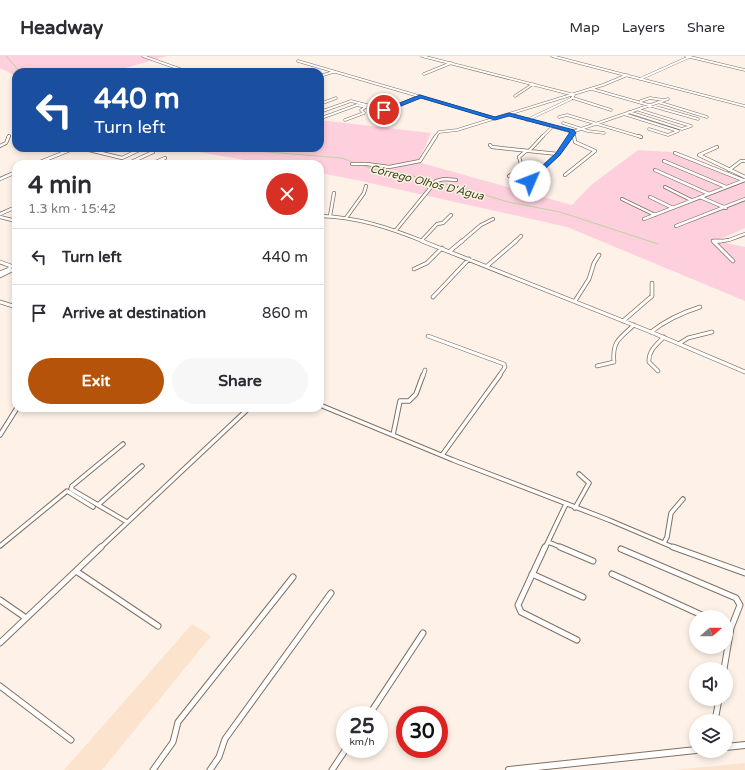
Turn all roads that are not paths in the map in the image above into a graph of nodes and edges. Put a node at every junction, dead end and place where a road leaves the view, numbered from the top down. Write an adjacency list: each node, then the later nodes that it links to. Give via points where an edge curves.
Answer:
1 (143, 56): 9 (street)
2 (422, 56): 7 (street)
3 (554, 56): 17 (street)
4 (686, 56): 5 (street)
5 (691, 56): 11 (street); 18 (street)
6 (298, 61): 10 (street)
7 (451, 63): 15 (street); 19 (street)
8 (745, 66): 11 (street)
9 (177, 68)
10 (321, 68)
11 (740, 68): 13 (street)
12 (324, 69): 14 (street)
13 (745, 70)
14 (334, 72): 16 (street); 22 (street)
15 (424, 74)
16 (324, 75)
17 (627, 75): 18 (street); 20 (street)
18 (640, 79): 33 (street)
19 (533, 84): 21 (street); 23 (street)
20 (590, 89): 21 (street); 29 (street)
21 (572, 94): 25 (street); 39 (street)
22 (420, 96): 32 (street, via 386,110); 44 (street)
23 (515, 96)
24 (336, 98): 28 (street)
25 (573, 98): 36 (street); 47 (street)
26 (668, 99): 27 (street)
27 (664, 100): 29 (street, via 650,98); 30 (street)
28 (324, 102)
29 (640, 102): 31 (street)
30 (658, 102): 31 (street); 41 (street)
31 (650, 105): 38 (street); 45 (street)
32 (369, 106): 34 (street); 35 (street, via 349,101)
33 (745, 106)
34 (366, 108): 42 (street, via 357,104); 46 (street, via 361,110 364,113)
35 (324, 110)
36 (611, 110)
37 (639, 110): 38 (street, via 691,126 682,129)
38 (629, 112): 40 (street)
39 (509, 114): 44 (street); 47 (street)
40 (623, 114): 49 (street); 52 (street, via 678,131 668,135)
41 (707, 116)
42 (324, 117)
43 (559, 117): 49 (street, via 566,114)
44 (495, 118): 73 (street, via 457,130 438,132 420,161 390,167)
45 (698, 119)
46 (345, 120)
47 (527, 120): 50 (street)
48 (563, 123): 51 (street)
49 (598, 123): 51 (street); 56 (street)
50 (552, 127): 53 (street); 60 (street)
51 (581, 129): 53 (street); 54 (street)
52 (649, 129)
53 (573, 132): 66 (street); 78 (street, via 574,141 595,151)
54 (604, 133)
55 (9, 136): 58 (street, via 6,143)
56 (641, 137)
57 (490, 145): 60 (street)
58 (0, 146)
59 (717, 147): 75 (street, via 699,156)
60 (528, 151): 66 (street); 77 (street, via 519,157 519,170)
61 (65, 152): 68 (street)
62 (97, 152): 63 (street, via 122,158)
63 (135, 152)
64 (153, 152): 69 (street)
65 (675, 153): 80 (street)
66 (558, 154): 83 (street, via 530,180)
67 (165, 158): 70 (street)
68 (46, 160)
69 (135, 160)
70 (160, 160)
71 (664, 160): 84 (street)
72 (745, 161): 75 (street, via 740,161)
73 (352, 164)
74 (655, 170): 87 (street)
75 (729, 170): 80 (street)
76 (12, 174): 79 (street)
77 (509, 176)
78 (565, 176)
79 (0, 179)
80 (744, 179): 84 (street)
81 (456, 180): 106 (street, via 436,181)
82 (366, 186): 101 (street, via 364,193)
83 (538, 187)
84 (726, 187): 87 (street)
85 (665, 188): 92 (street)
86 (334, 193): 100 (street)
87 (709, 194): 89 (street)
88 (650, 197): 93 (street)
89 (700, 197): 92 (street); 94 (street)
90 (622, 199): 97 (street)
91 (745, 200): 94 (street)
92 (691, 201): 93 (street)
93 (673, 208): 97 (street)
94 (726, 208): 105 (street)
95 (12, 209): 98 (street)
96 (451, 215): 109 (street, via 437,224)
97 (655, 215): 103 (street)
98 (0, 216): 104 (street)
99 (324, 216): 100 (street)
100 (330, 216): 101 (street)
101 (346, 218): 106 (street, via 378,223)
102 (493, 219): 111 (street, via 482,224)
103 (644, 219)
104 (12, 220)
105 (676, 226)
106 (396, 230): 109 (street)
107 (745, 234): 114 (street, via 728,240 713,241)
108 (521, 236): 116 (street)
109 (422, 240): 110 (street)
110 (442, 248): 111 (street); 117 (street, via 426,263)
111 (450, 251): 113 (street)
112 (599, 255): 122 (street, via 589,279)
113 (469, 259): 116 (street); 121 (street)
114 (732, 261)
115 (0, 262): 119 (street, via 11,266)
116 (487, 266): 122 (street)
117 (414, 269)
118 (12, 270): 119 (street)
119 (1, 274)
120 (652, 284): 126 (street, via 652,296)
121 (433, 298)
122 (575, 301): 126 (street)
123 (0, 302): 124 (street)
124 (12, 306)
125 (700, 307): 128 (street, via 681,313)
126 (623, 320): 127 (street)
127 (634, 325): 128 (street); 133 (street, via 615,343 614,362)
128 (651, 332): 131 (street)
129 (712, 332): 132 (street, via 687,337)
130 (428, 336): 143 (street, via 498,361 505,367)
131 (664, 337): 132 (street); 135 (street, via 648,357 649,362)
132 (680, 344): 136 (street)
133 (597, 366)
134 (425, 370): 141 (street, via 416,394 409,401 400,401)
135 (658, 371)
136 (745, 372)
137 (324, 407): 141 (street)
138 (14, 412): 140 (street)
139 (245, 412): 151 (street)
140 (0, 435)
141 (393, 435): 143 (street)
142 (123, 444): 148 (street, via 71,487)
143 (442, 455): 147 (street)
144 (142, 466): 148 (street)
145 (579, 474): 150 (street, via 589,483)
146 (683, 499): 153 (street, via 671,513)
147 (566, 504): 150 (street); 152 (street)
148 (98, 505): 151 (street)
149 (93, 507): 154 (street, via 67,491)
150 (575, 508): 153 (street)
151 (127, 522): 157 (street)
152 (548, 542): 156 (street); 159 (street)
153 (664, 543): 158 (street)
154 (0, 546)
155 (621, 548): 167 (street, via 736,598 740,605)
156 (593, 561)
157 (76, 571): 166 (street); 168 (street)
158 (745, 573)
159 (532, 574): 163 (street); 170 (street, via 518,609)
160 (612, 574): 165 (street)
161 (293, 577): 179 (street, via 178,722 173,742)
162 (331, 593): 180 (street, via 225,739 219,757)
163 (583, 597)
164 (0, 600): 166 (street)
165 (691, 610)
166 (26, 618): 171 (street)
167 (733, 619)
168 (158, 626)
169 (424, 633): 173 (street)
170 (577, 640)
171 (0, 643)
172 (0, 686): 174 (street)
173 (375, 706)
174 (71, 740)
175 (745, 745): 176 (main road)
176 (733, 746)
177 (689, 751): 182 (main road)
178 (340, 758): 181 (street)
179 (153, 770)
180 (210, 770)
181 (332, 770)
182 (509, 770)

